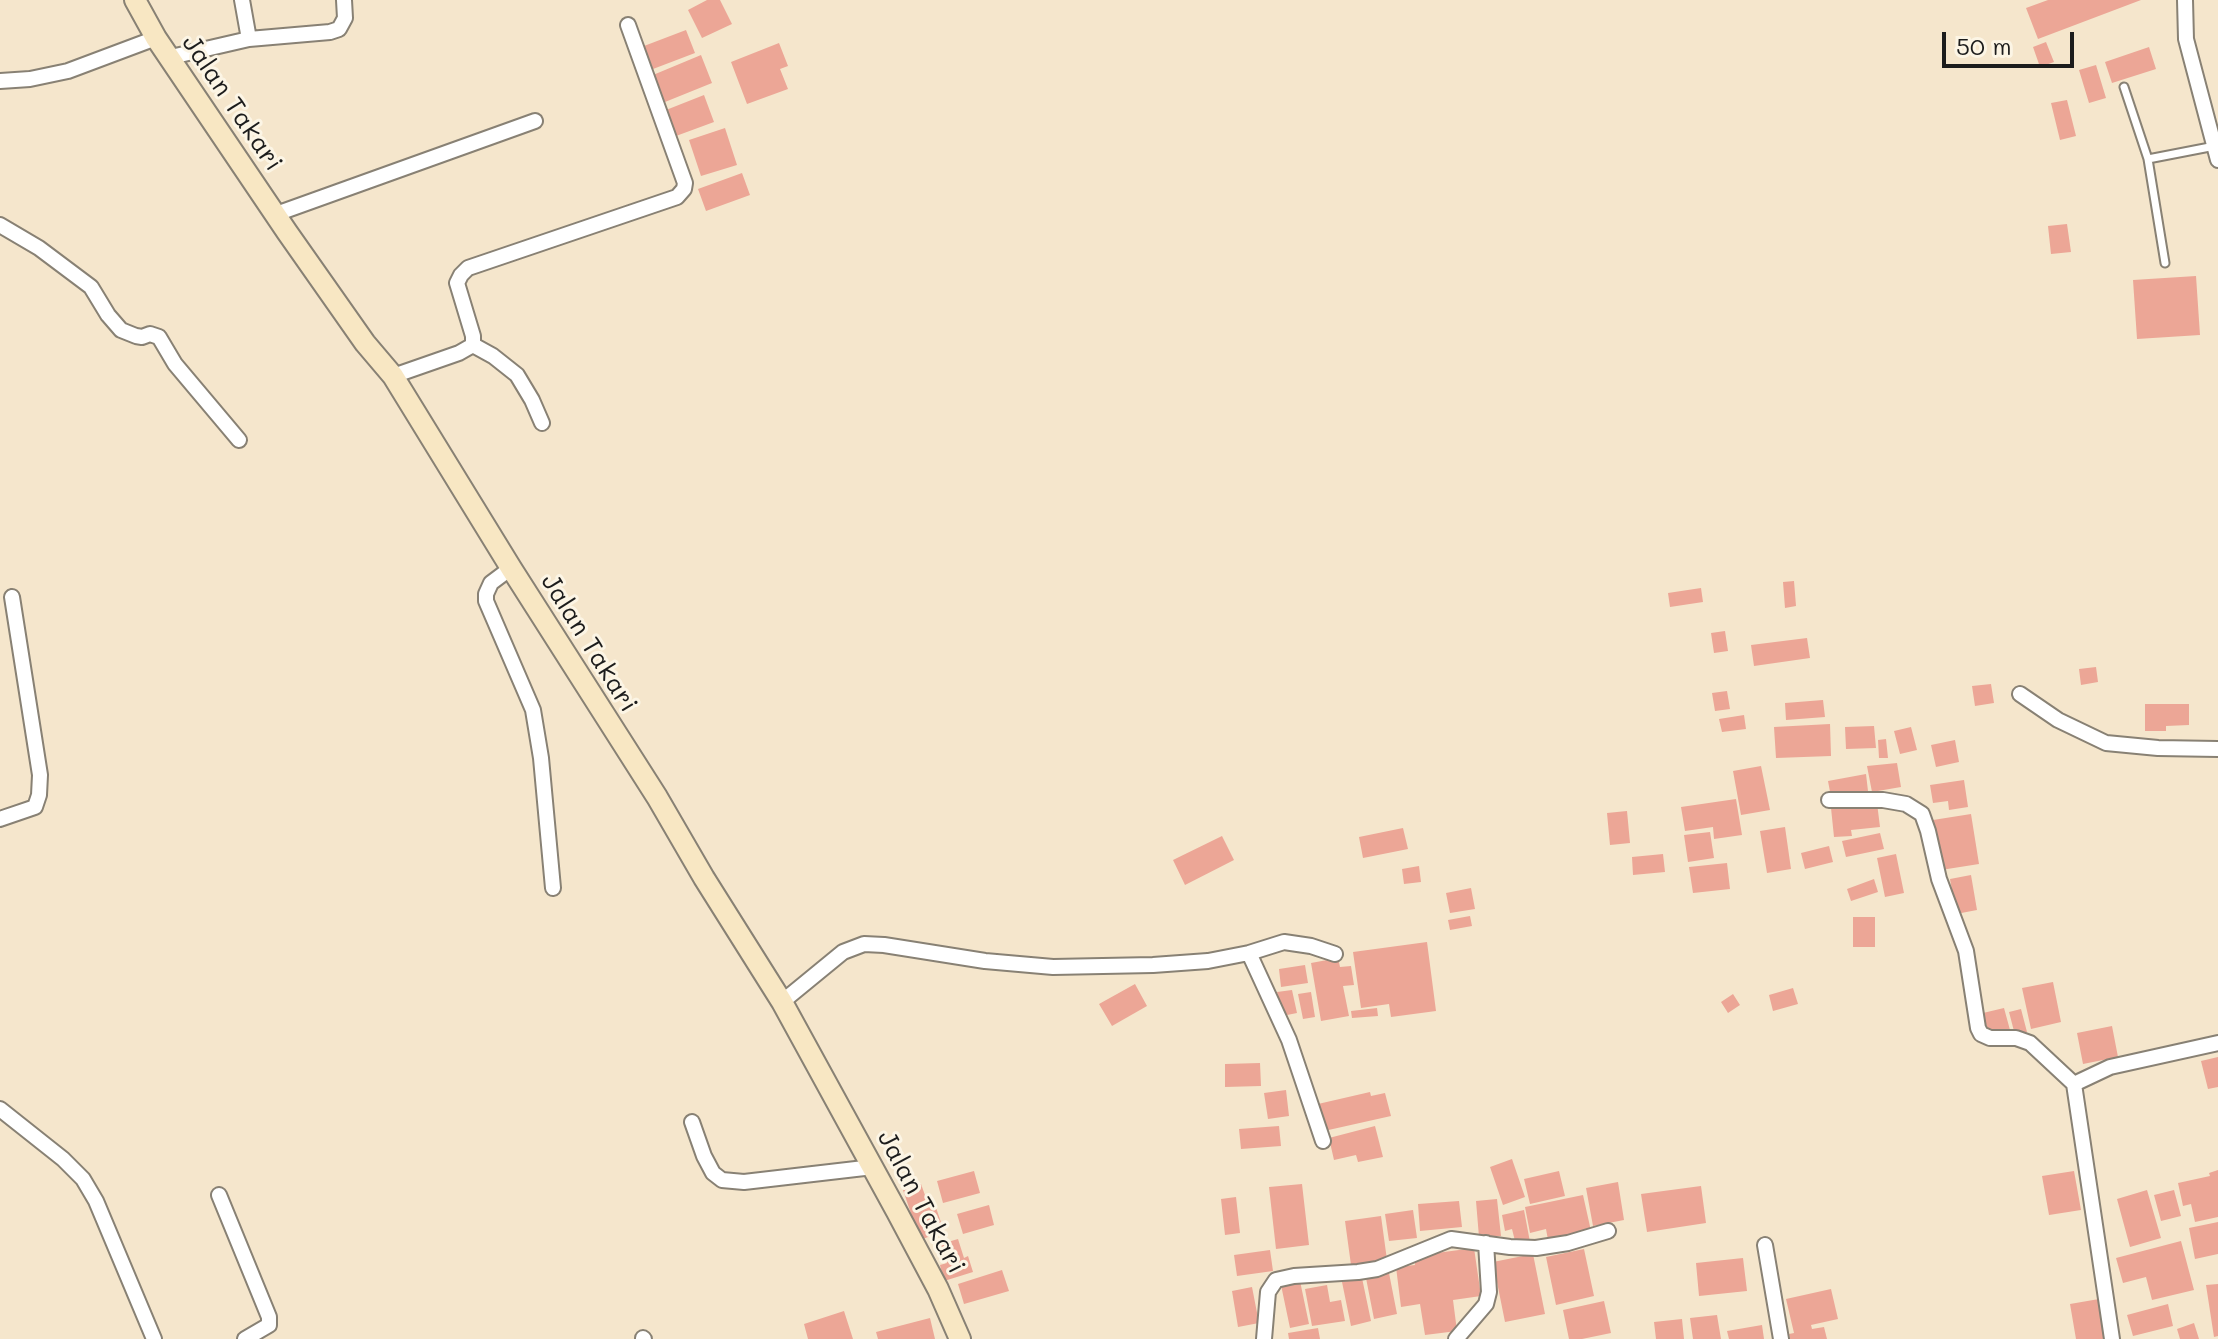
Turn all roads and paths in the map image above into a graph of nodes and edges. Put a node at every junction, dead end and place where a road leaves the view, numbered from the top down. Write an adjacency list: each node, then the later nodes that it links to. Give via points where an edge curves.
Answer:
1 (135, 0): 6 (street, Jalan Takari)
2 (242, 0): 7 (street)
3 (344, 0): 7 (street, via 345,18 339,29)
4 (2185, 0): 12 (street, via 2186,39)
5 (628, 25): 17 (street, via 684,189 677,197 468,268 457,283)
6 (156, 38): 8 (street, Jalan Takari); 9 (street, via 68,71)
7 (249, 39): 8 (street)
8 (171, 57): 14 (street, Jalan Takari)
9 (0, 81)
10 (2124, 87): 13 (lane)
11 (535, 121): 14 (street)
12 (2216, 153): 13 (lane)
13 (2148, 159): 16 (lane)
14 (276, 214): 18 (street, Jalan Takari)
15 (0, 225): 20 (street, via 91,287 121,330 159,337)
16 (2165, 263)
17 (473, 345): 18 (street); 19 (street, via 517,375)
18 (393, 376): 21 (street, Jalan Takari)
19 (542, 423)
20 (239, 440)
21 (511, 568): 27 (street, via 491,583 486,601 533,710); 30 (street, Jalan Takari)
22 (12, 597): 26 (street, via 39,795 35,807)
23 (2020, 694): 24 (street, via 2106,743)
24 (2218, 749)
25 (1829, 800): 32 (street, via 1883,800 1906,804 1922,814 1966,951 1981,1034 2030,1043)
26 (0, 819)
27 (553, 888)
28 (1249, 953): 29 (street, via 1284,942); 30 (street, via 1153,965 1053,967 864,944 843,952); 35 (street, via 1289,1040)
29 (1335, 954)
30 (782, 1002): 36 (street, Jalan Takari)
31 (2218, 1043): 32 (street, via 2110,1067)
32 (2074, 1084): 47 (street)
33 (0, 1109): 41 (street, via 83,1179)
34 (692, 1122): 36 (street, via 704,1156 722,1180)
35 (1323, 1141)
36 (873, 1167): 43 (street, Jalan Takari)
37 (219, 1195): 42 (street, via 269,1317 269,1325)
38 (1608, 1231): 39 (street, via 1536,1248)
39 (1486, 1243): 44 (street, via 1451,1239 1377,1269 1276,1280 1268,1292); 45 (street, via 1486,1304)
40 (1765, 1245): 46 (street)
41 (154, 1339)
42 (245, 1339)
43 (960, 1339)
44 (1264, 1339)
45 (1456, 1339)
46 (1781, 1339)
47 (2112, 1339)

